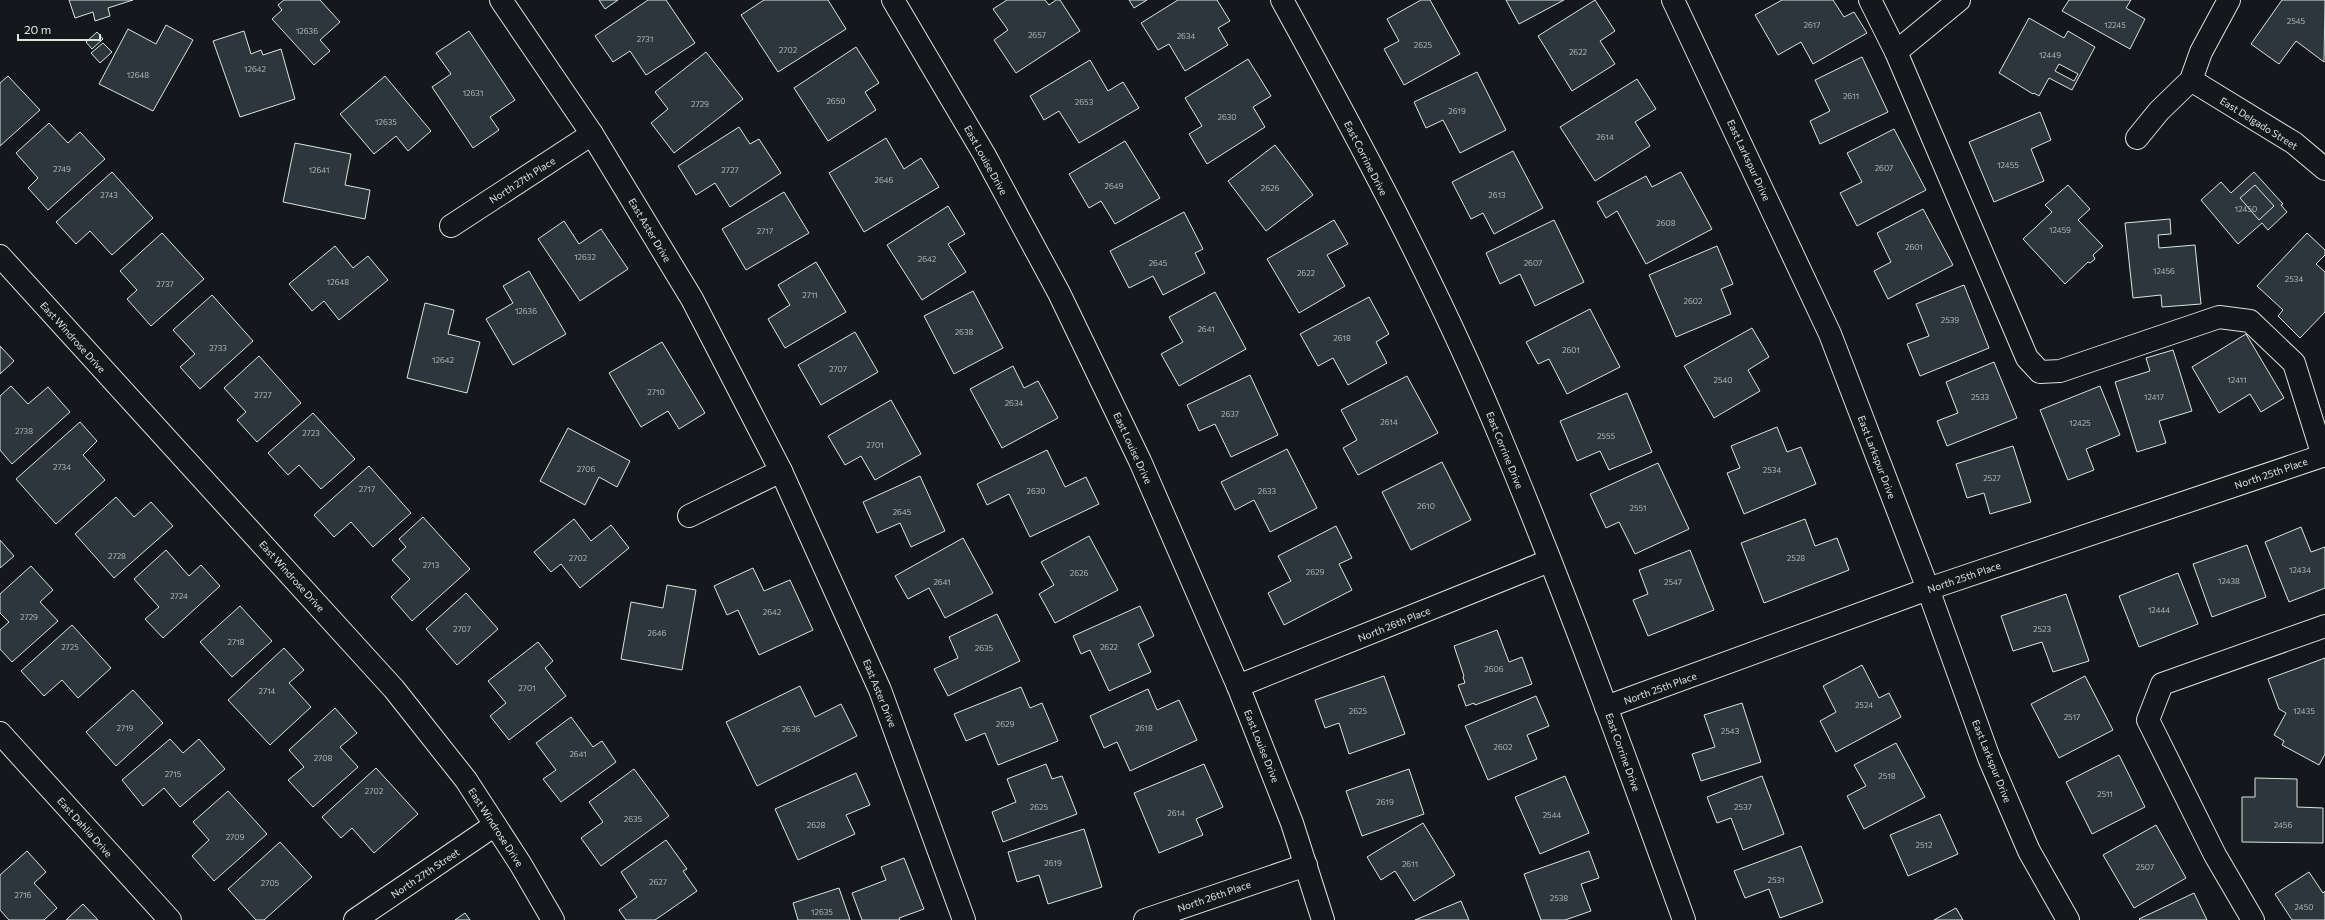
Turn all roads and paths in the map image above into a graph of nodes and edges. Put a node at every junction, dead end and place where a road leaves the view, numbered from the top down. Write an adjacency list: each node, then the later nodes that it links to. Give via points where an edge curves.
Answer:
1 (501, 0): 10 (street, East Aster Drive)
2 (893, 0): 21 (street, East Louise Drive, via 984,154 1058,293 1140,461)
3 (1282, 0): 18 (street, East Corrine Drive, via 1432,285 1499,433)
4 (1673, 0): 19 (street, East Larkspur Drive, via 1830,334)
5 (1870, 0): 8 (street)
6 (1959, 0): 8 (street)
7 (2229, 0): 9 (street, via 2200,52)
8 (1896, 52): 15 (street, via 2027,358 2040,372 2060,371 2219,317 2250,321 2294,362)
9 (2191, 80): 11 (street, via 2159,111); 12 (street, East Delgado Street, via 2294,143)
10 (592, 134): 13 (street, North 27th Place); 16 (street, East Aster Drive, via 692,299)
11 (2137, 138)
12 (2325, 169)
13 (451, 226)
14 (0, 256): 24 (street, East Windrose Drive, via 394,689 466,780)
15 (2324, 455): 19 (street, North 25th Place)
16 (782, 471): 17 (street); 29 (street, East Aster Drive, via 880,690)
17 (689, 516)
18 (1549, 561): 21 (street, North 26th Place); 22 (street, East Corrine Drive)
19 (1928, 589): 22 (street, North 25th Place); 33 (street, East Larkspur Drive, via 1989,758 2029,850)
20 (2325, 626): 34 (street, via 2162,684 2148,720 2215,855)
21 (1238, 686): 25 (street, East Louise Drive)
22 (1606, 707): 32 (street, East Corrine Drive)
23 (0, 733): 26 (street, East Dahlia Drive)
24 (495, 825): 27 (street, North 27th Street); 28 (street, East Windrose Drive)
25 (1306, 865): 30 (street, North 26th Place); 31 (street, East Louise Drive)
26 (170, 920)
27 (355, 920)
28 (553, 920)
29 (964, 920)
30 (1145, 920)
31 (1323, 920)
32 (1684, 920)
33 (2068, 920)
34 (2253, 920)

